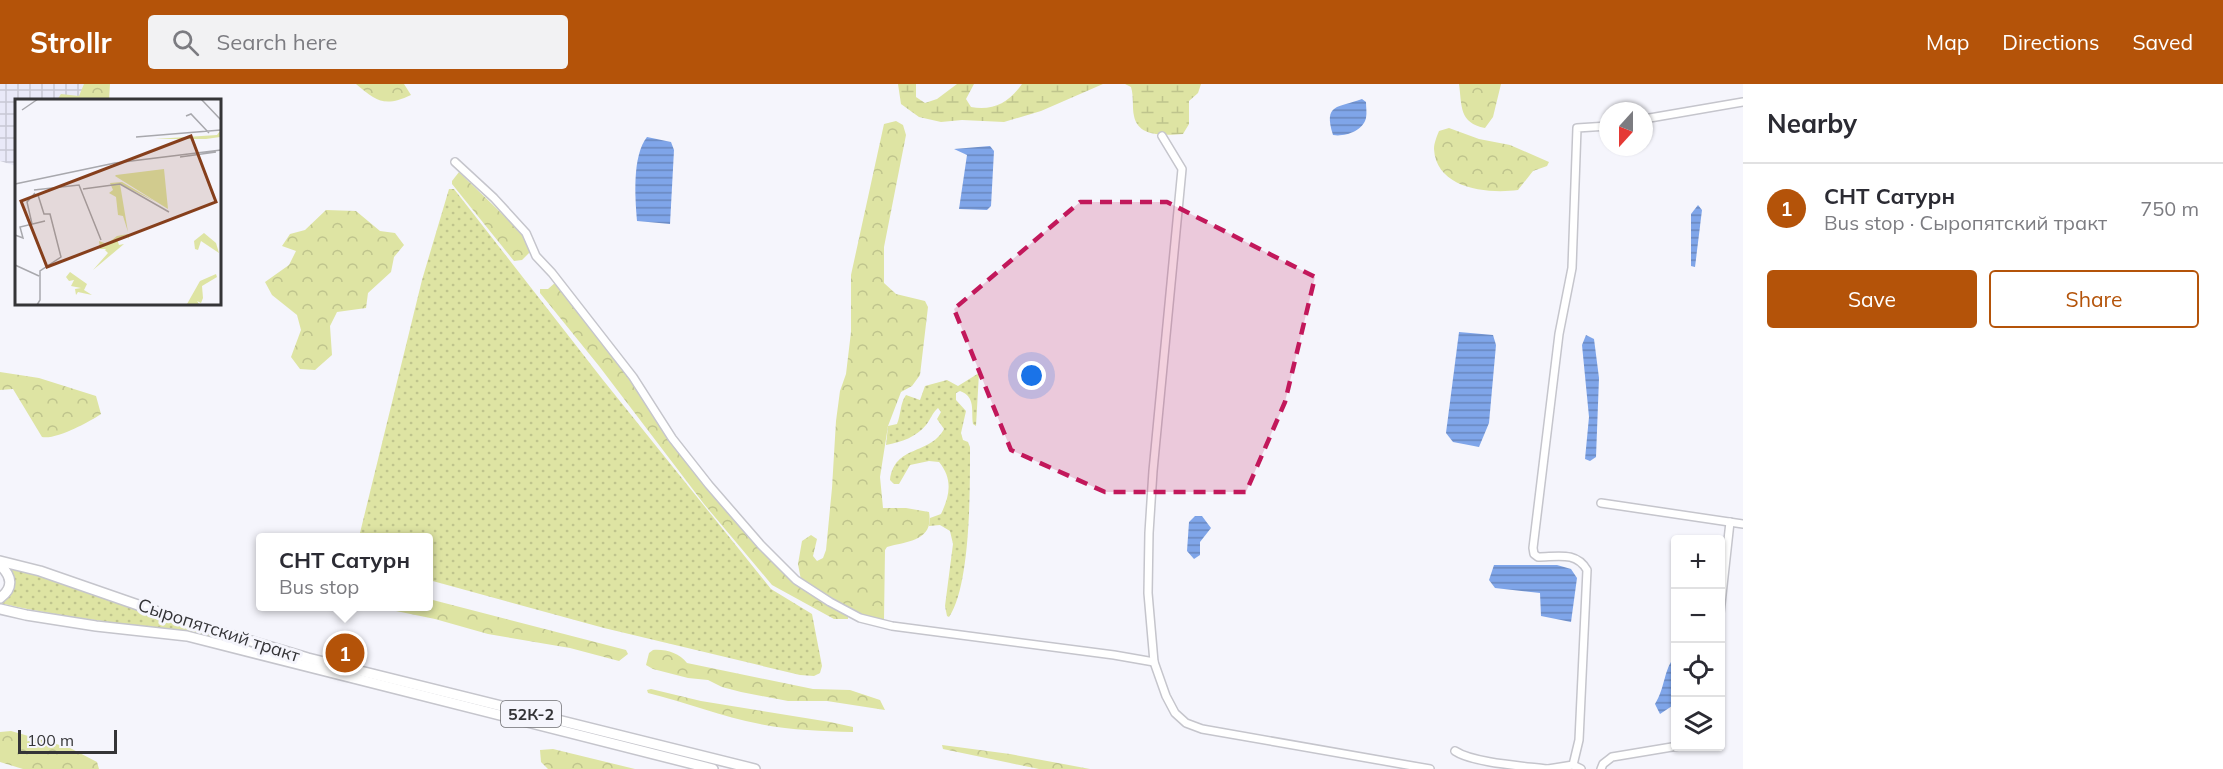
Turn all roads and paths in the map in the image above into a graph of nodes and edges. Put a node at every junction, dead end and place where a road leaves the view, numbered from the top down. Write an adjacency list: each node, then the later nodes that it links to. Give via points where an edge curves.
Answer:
1 (1743, 102): 2 (street)
2 (1653, 117)
3 (1599, 127): 16 (street, via 1577,128 1572,268 1559,334 1533,548 1538,557 1569,556 1582,561 1587,570 1579,740)
4 (1162, 136): 13 (street, via 1182,169 1149,533 1148,593)
5 (455, 162): 13 (street, via 526,234 536,256 633,377 678,446 761,545 796,580 860,618 892,626)
6 (1601, 503): 7 (street)
7 (1730, 522): 8 (street); 10 (street)
8 (1743, 524)
9 (0, 563): 11 (main road, via 10,582 8,591); 18 (main road, Сыропятский тракт / 52К-2, via 40,571 187,622 308,658)
10 (1723, 589)
11 (0, 598)
12 (0, 609): 17 (main road, Сыропятский тракт / 52К-2, via 96,626 188,636)
13 (1154, 662): 19 (street, via 1173,708 1186,723)
14 (1671, 748): 22 (street, via 1612,758)
15 (1455, 751): 20 (street, via 1475,758)
16 (1573, 765): 20 (street); 21 (street)
17 (713, 769)
18 (755, 769)
19 (1431, 769)
20 (1547, 769)
21 (1581, 769)
22 (1601, 769)

